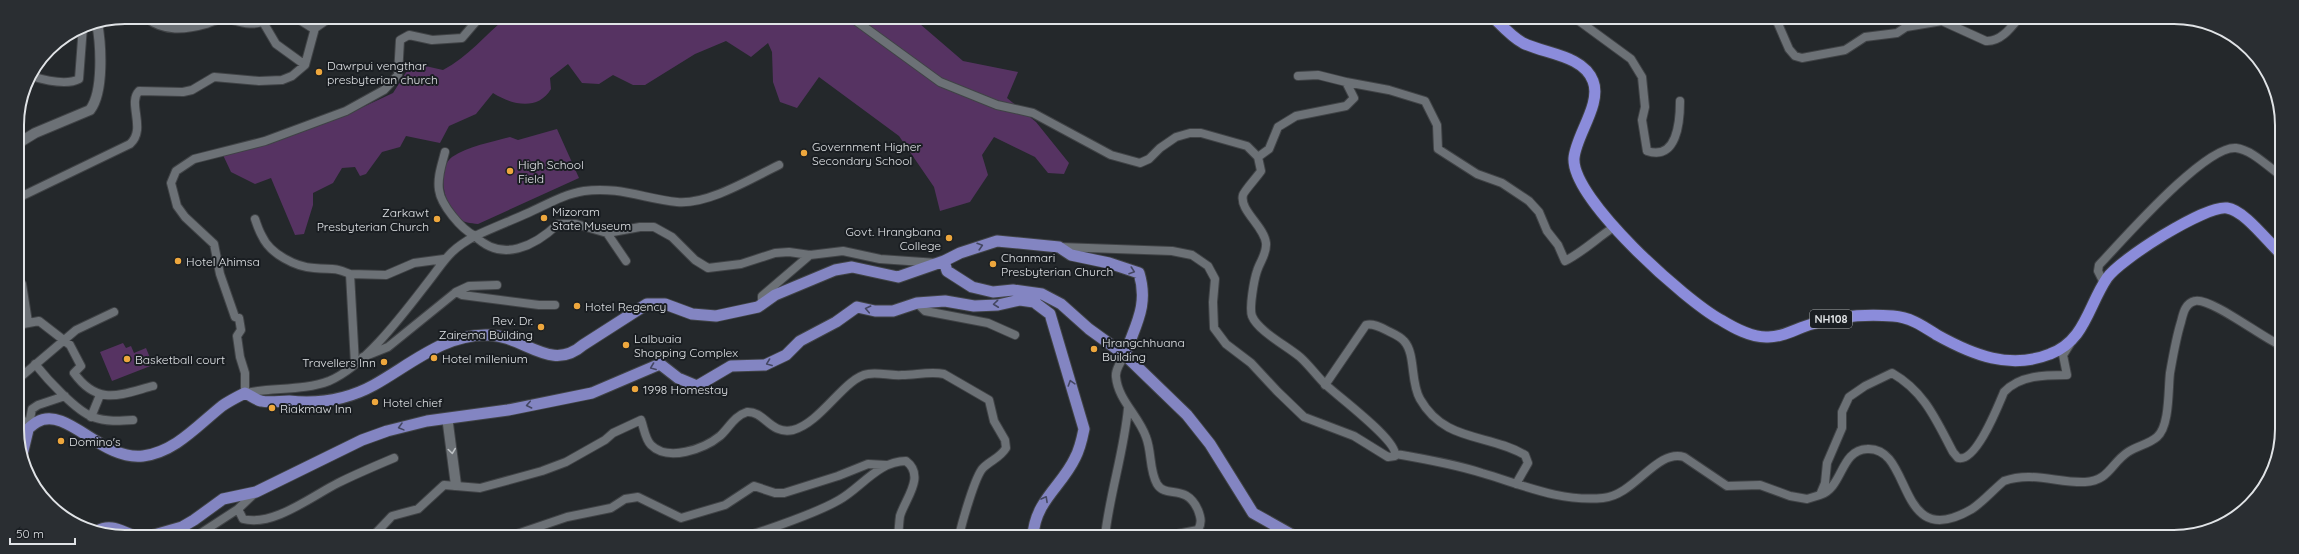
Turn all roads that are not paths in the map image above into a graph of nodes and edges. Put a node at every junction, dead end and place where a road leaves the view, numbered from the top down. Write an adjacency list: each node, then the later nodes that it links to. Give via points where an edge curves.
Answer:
1 (157, 24): 2 (street, via 170,28 185,28)
2 (199, 24)
3 (269, 24): 18 (street, via 276,44)
4 (306, 24): 16 (street)
5 (316, 24): 16 (street)
6 (321, 24): 16 (street)
7 (474, 24): 61 (street, via 462,38 432,40 409,35 402,37 398,75 384,90 365,102 298,130 194,159 172,176 171,190 177,206 185,218 214,244 220,274 235,317 239,318 241,330 237,336 245,373)
8 (860, 24): 25 (street, via 940,82 997,105 1033,113 1111,155 1140,163 1149,159 1176,137 1190,133 1247,146)
9 (1501, 24): 30 (highway, NH108, via 1520,41 1585,68 1593,82 1591,109 1577,143 1574,166 1586,191)
10 (1582, 24): 22 (street, via 1631,59 1642,77 1645,108 1642,120 1647,152 1664,152 1674,142 1680,125)
11 (1778, 24): 12 (street, via 1788,49 1795,56 1802,58 1845,50 1865,37 1897,33 1906,27)
12 (1924, 24)
13 (1949, 24): 14 (street, via 1992,42 1998,40)
14 (2013, 24)
15 (97, 28): 23 (street, via 100,63 95,104 90,110)
16 (314, 29): 18 (street)
17 (82, 34): 20 (street, via 79,79 60,81)
18 (305, 65): 28 (street, via 292,76 282,80 242,80 220,76 209,78 192,90 183,92 139,91 135,98 137,133 130,144)
19 (1298, 76): 21 (street, via 1318,75)
20 (37, 77)
21 (1346, 82): 25 (street, via 1353,93 1354,98 1351,102 1346,106 1296,116 1278,127 1268,149); 30 (street, via 1389,90 1425,101 1437,125 1438,149 1477,174 1502,183 1529,202 1539,212 1547,231 1565,260 1578,254 1593,240)
22 (1680, 101)
23 (24, 140)
24 (445, 152): 32 (street, via 439,191 458,223)
25 (1258, 157): 59 (street, via 1261,171 1243,195 1246,208 1263,231 1266,243 1264,258 1257,270 1252,314 1259,327 1302,358)
26 (779, 165): 32 (street, via 721,192 691,202 614,191 585,191 553,201)
27 (2275, 171): 40 (street, via 2246,151 2235,148 2224,150 2200,165 2099,265 2098,271)
28 (24, 195)
29 (255, 219): 39 (street, via 262,237 273,250 288,261 315,268 338,268)
30 (1614, 227): 52 (highway, NH108, via 1692,301 1717,318 1764,338 1779,336 1830,319 1893,316 1913,320 1959,347 1995,360 2013,362 2033,359 2049,355)
31 (607, 233): 32 (street, via 576,224 558,224 542,239 514,249 484,245); 35 (street, via 654,227 672,237 695,260 708,268 741,264 776,253); 37 (street)
32 (475, 236): 36 (street, via 458,246)
33 (1059, 247): 38 (main road, one-way to 33, via 960,252 997,241); 54 (main road, one-way to 54, via 1071,256 1109,263 1139,273 1143,287 1143,307); 72 (street, via 1158,250 1192,255 1208,266 1215,279 1214,328 1226,344 1251,363 1304,417 1354,436 1388,457 1394,457)
34 (2275, 248): 40 (highway, NH108, via 2239,213 2226,208 2217,209 2189,221 2125,260)
35 (810, 255): 38 (street, via 843,251 880,259); 45 (street, via 762,296)
36 (444, 259): 39 (street, via 414,262 386,275); 55 (street, via 408,308)
37 (626, 261)
38 (941, 262): 45 (main road, via 898,277 852,267 835,270 775,295); 54 (main road, via 947,271 972,287 993,292 1013,290 1042,294 1062,304 1089,330)
39 (350, 274): 57 (street)
40 (2104, 283): 52 (highway, NH108, via 2083,327)
41 (497, 285): 42 (street, via 469,286)
42 (456, 292): 46 (street, via 462,295); 55 (street, via 388,347)
43 (24, 297): 48 (street)
44 (917, 303): 50 (street, via 925,311 988,323); 66 (main road, one-way to 66, via 893,311 857,307 836,322 800,341 786,355 765,365 731,366 697,386 678,378 660,364 592,393 508,410); 89 (main road, one-way to 44, via 1046,497 1075,460 1082,444 1084,429 1050,314 1034,302 1020,300 998,305 974,306 946,301)
45 (762, 304): 61 (main road, via 716,316 692,314 665,304 647,304 574,352 561,356 548,355 510,339 489,335 469,337 433,349 364,390 319,403 262,401)
46 (555, 305)
47 (114, 312): 51 (street, via 76,330)
48 (28, 322): 49 (street); 51 (street, via 39,321)
49 (24, 323)
50 (1015, 335)
51 (64, 341): 56 (street); 62 (street, via 70,345 80,361 81,366 74,372 80,381)
52 (2071, 342): 78 (street, via 2063,355 2067,375 2041,375 2014,382 2009,386 1982,438 1964,458 1958,458 1953,452 1926,400 1906,380 1892,373 1865,386 1849,397 1842,412 1842,428 1827,463 1825,483)
53 (2275, 342): 78 (street, via 2201,301 2187,305 2180,325 2170,374 2165,421 2161,433 2128,452 2109,472 2097,480 2073,482 2038,476 2011,478 1971,509 1947,519 1934,521 1923,517 1915,508 1886,456 1868,449 1853,454 1834,487)
54 (1125, 355): 64 (street, via 1115,376); 92 (main road, via 1198,428 1253,513)
55 (363, 357): 57 (street)
56 (36, 364): 58 (street); 63 (street)
57 (355, 364): 61 (street, via 338,376 315,385)
58 (24, 374)
59 (1326, 384): 72 (street, via 1367,420 1394,448); 75 (street, via 1366,325 1379,327 1403,339 1408,346 1415,388 1420,400 1439,422 1463,435 1506,445 1525,455 1528,463)
60 (153, 386): 62 (street, via 114,395)
61 (245, 393): 69 (main road, via 222,406 177,444 153,454 130,456 118,453 94,441 66,421 54,418 37,422)
62 (100, 395): 65 (street)
63 (65, 396): 65 (street); 69 (street, via 32,409)
64 (1128, 408): 90 (street, via 1122,453 1110,498); 91 (street, via 1147,437 1157,484 1164,489 1189,496 1200,515 1201,524)
65 (91, 417): 67 (street, via 116,421)
66 (449, 418): 76 (street, one-way to 76); 77 (main road, one-way to 77, via 416,423 362,440)
67 (133, 420)
68 (24, 424): 69 (street)
69 (28, 429): 70 (main road); 71 (main road)
70 (24, 433)
71 (25, 442)
72 (1396, 454): 75 (street, via 1451,464)
73 (394, 458): 79 (street, via 328,488 288,511 258,521 240,516)
74 (886, 465): 85 (street, via 868,464 784,492 775,493 754,486 724,505 681,518 638,497 632,497 611,508 567,517); 86 (street, via 839,500); 87 (street, via 906,461 913,470 914,486 901,516)
75 (1516, 484): 78 (street, via 1563,498 1604,498 1631,487 1667,457 1676,455 1684,457 1727,486 1760,485 1807,499)
76 (456, 485): 84 (street, via 444,485 418,509 392,516); 88 (street, via 480,488 542,471 566,462 613,433 641,420 651,446 662,452 675,453 705,445 720,436 738,417 747,412 756,414 778,430 790,430 809,423 856,380 868,374 936,372 989,400 994,421 1005,440 1006,448 1002,456 983,468)
77 (256, 492): 79 (street); 82 (main road, via 223,499 194,520)
78 (1820, 495)
79 (238, 509): 83 (street)
80 (104, 528): 81 (main road)
81 (118, 529)
82 (172, 530)
83 (206, 530)
84 (379, 530)
85 (529, 530)
86 (766, 530)
87 (899, 530)
88 (960, 530)
89 (1034, 530)
90 (1106, 530)
91 (1198, 530)
92 (1283, 530)

